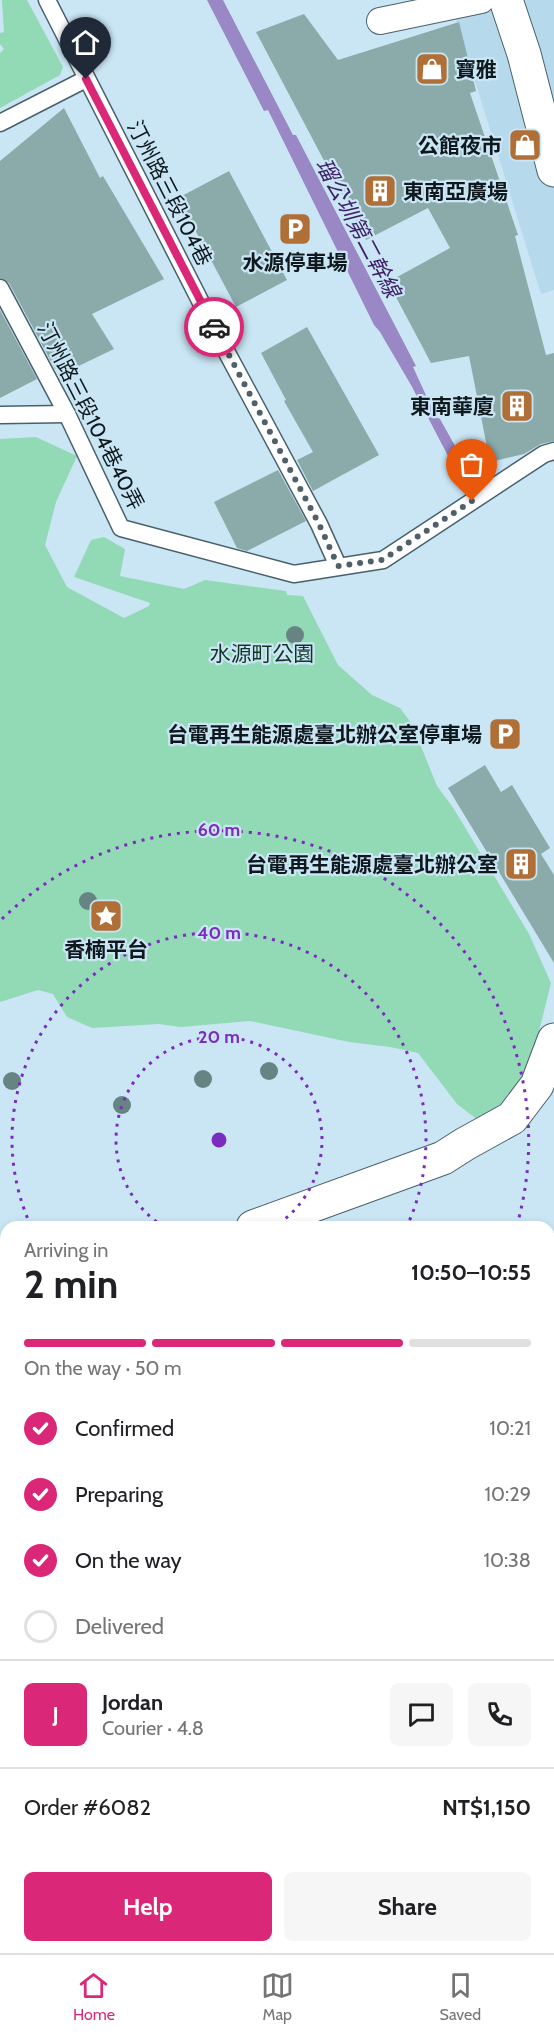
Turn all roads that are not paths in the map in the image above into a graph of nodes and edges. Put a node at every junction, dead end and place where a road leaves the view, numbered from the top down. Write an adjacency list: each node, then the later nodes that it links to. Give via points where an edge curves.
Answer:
1 (47, 0): 5 (lane, 汀州路三段104巷)
2 (481, 0): 4 (street)
3 (506, 0): 7 (main road)
4 (380, 21)
5 (86, 79): 6 (lane); 12 (lane, 汀州路三段104巷)
6 (0, 123)
7 (554, 170)
8 (0, 288): 9 (lane, 汀州路三段104巷40弄)
9 (67, 414): 10 (lane); 12 (lane, 汀州路三段104巷40弄, via 121,528 294,574)
10 (0, 415)
11 (554, 451): 12 (lane, 汀州路三段104巷40弄, via 382,560)
12 (338, 566)
13 (554, 1040): 14 (main road, via 537,1086 512,1118 443,1158)
14 (270, 1221)

